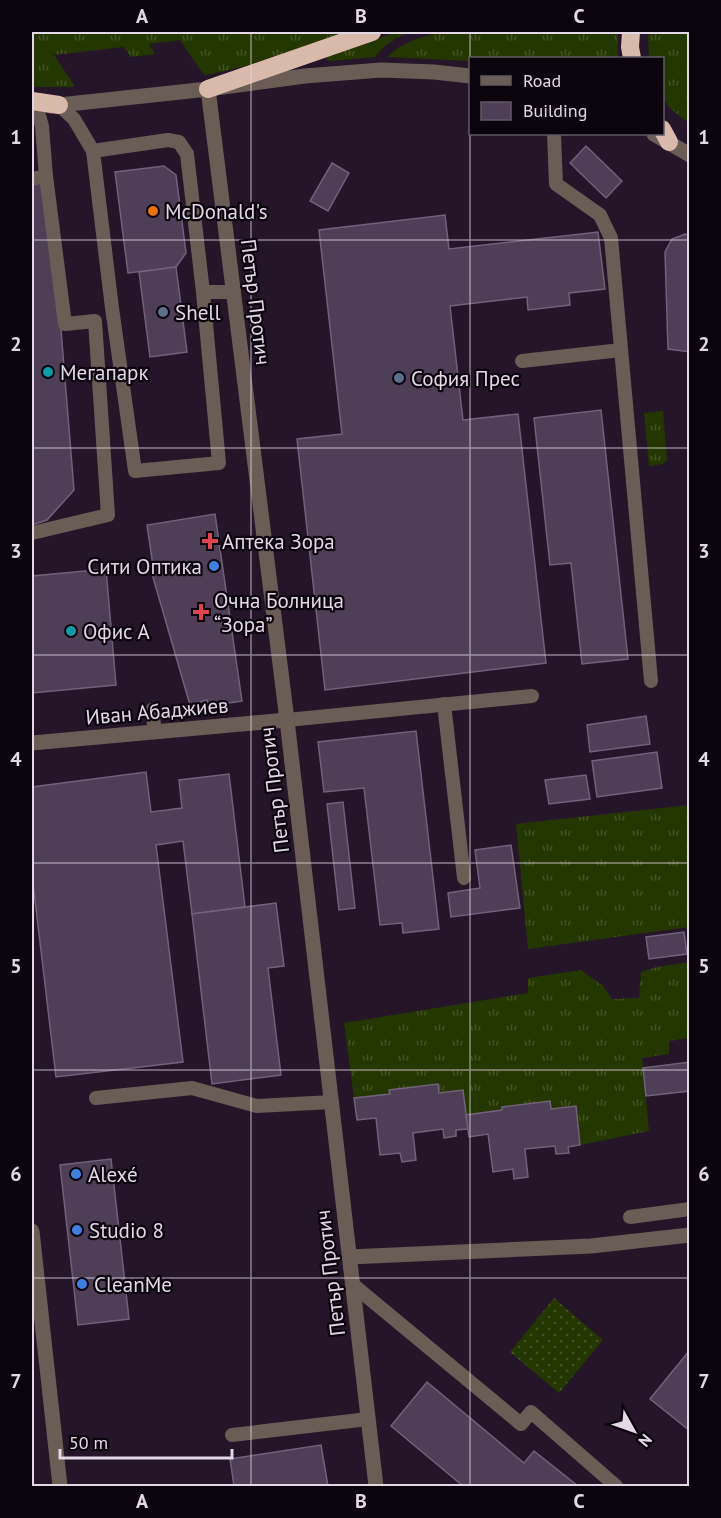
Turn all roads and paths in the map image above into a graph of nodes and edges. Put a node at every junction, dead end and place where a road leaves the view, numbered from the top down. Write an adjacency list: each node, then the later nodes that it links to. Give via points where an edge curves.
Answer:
1 (372, 32): 5 (highway)
2 (631, 32): 3 (highway)
3 (632, 57)
4 (469, 76): 5 (street, via 381,70)
5 (208, 89): 6 (street); 15 (street, Петър Протич)
6 (59, 105): 7 (highway); 10 (lane, via 74,119)
7 (33, 106): 12 (lane, via 42,126)
8 (554, 135): 16 (lane, via 556,184 600,215 611,238)
9 (662, 135): 11 (street)
10 (93, 151): 14 (lane, via 168,140 179,142 187,154); 14 (lane, via 135,471 219,463)
11 (690, 155)
12 (46, 177): 13 (lane); 18 (lane, via 65,324 95,321 108,515)
13 (32, 179)
14 (203, 292): 15 (lane)
15 (234, 292): 23 (street, Петър Протич)
16 (621, 350): 17 (lane); 19 (lane)
17 (522, 362)
18 (32, 533)
19 (651, 681)
20 (532, 696): 21 (lane)
21 (444, 705): 23 (lane); 26 (lane)
22 (153, 710): 24 (lane)
23 (287, 720): 24 (street, Иван Абаджиев); 28 (street, Петър Протич)
24 (155, 732): 25 (street, Иван Абаджиев)
25 (32, 744)
26 (464, 878)
27 (96, 1098): 28 (lane, via 192,1088 257,1106)
28 (332, 1102): 33 (street, Петър Протич)
29 (690, 1209): 30 (lane)
30 (630, 1217)
31 (32, 1231): 37 (street)
32 (690, 1235): 33 (street, via 591,1246)
33 (349, 1257): 34 (street, Петър Протич)
34 (352, 1284): 35 (street, Петър Протич); 39 (lane, via 521,1424 531,1412)
35 (368, 1419): 36 (lane); 38 (street, Петър Протич)
36 (232, 1435)
37 (60, 1486)
38 (376, 1486)
39 (616, 1486)

